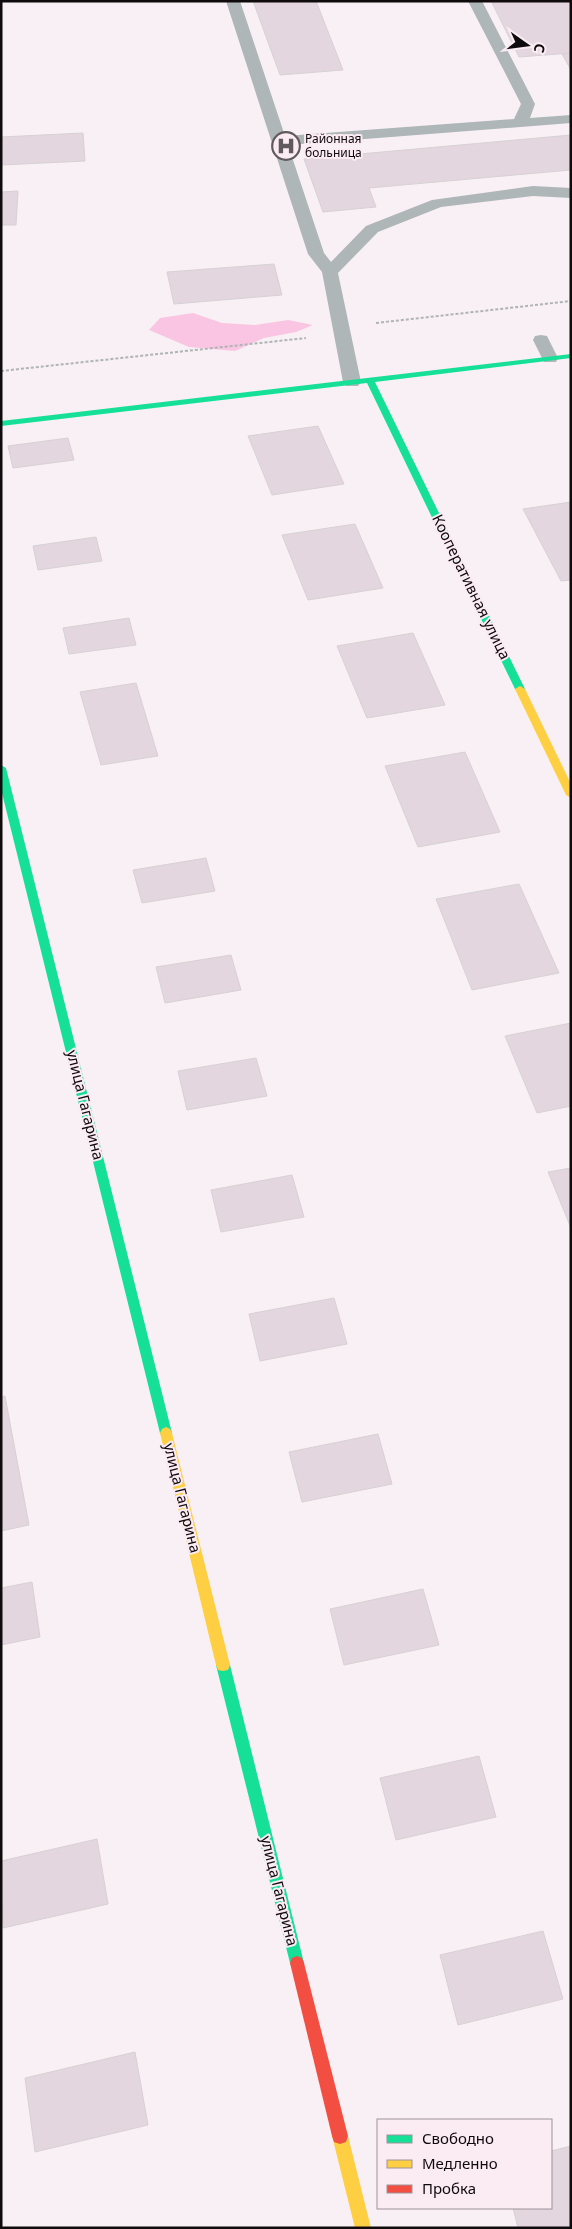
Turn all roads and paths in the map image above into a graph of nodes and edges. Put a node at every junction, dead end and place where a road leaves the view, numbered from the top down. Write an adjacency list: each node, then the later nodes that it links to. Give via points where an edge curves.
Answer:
1 (233, 1): 5 (lane)
2 (475, 1): 4 (lane, via 528,104)
3 (571, 119): 4 (lane)
4 (520, 123): 5 (lane)
5 (278, 141): 7 (lane, via 316,254)
6 (571, 193): 7 (lane, via 533,191 438,203 372,229)
7 (330, 272): 9 (lane)
8 (571, 301): 9 (path, via 372,324)
9 (343, 334): 13 (path); 15 (lane)
10 (541, 340): 12 (lane)
11 (571, 356): 12 (street)
12 (550, 358): 14 (street)
13 (1, 372)
14 (370, 380): 15 (street); 18 (street, Кооперативная улица)
15 (352, 382): 16 (street)
16 (1, 424)
17 (1, 768): 19 (street, улица Гагарина)
18 (571, 795)
19 (363, 2228)

